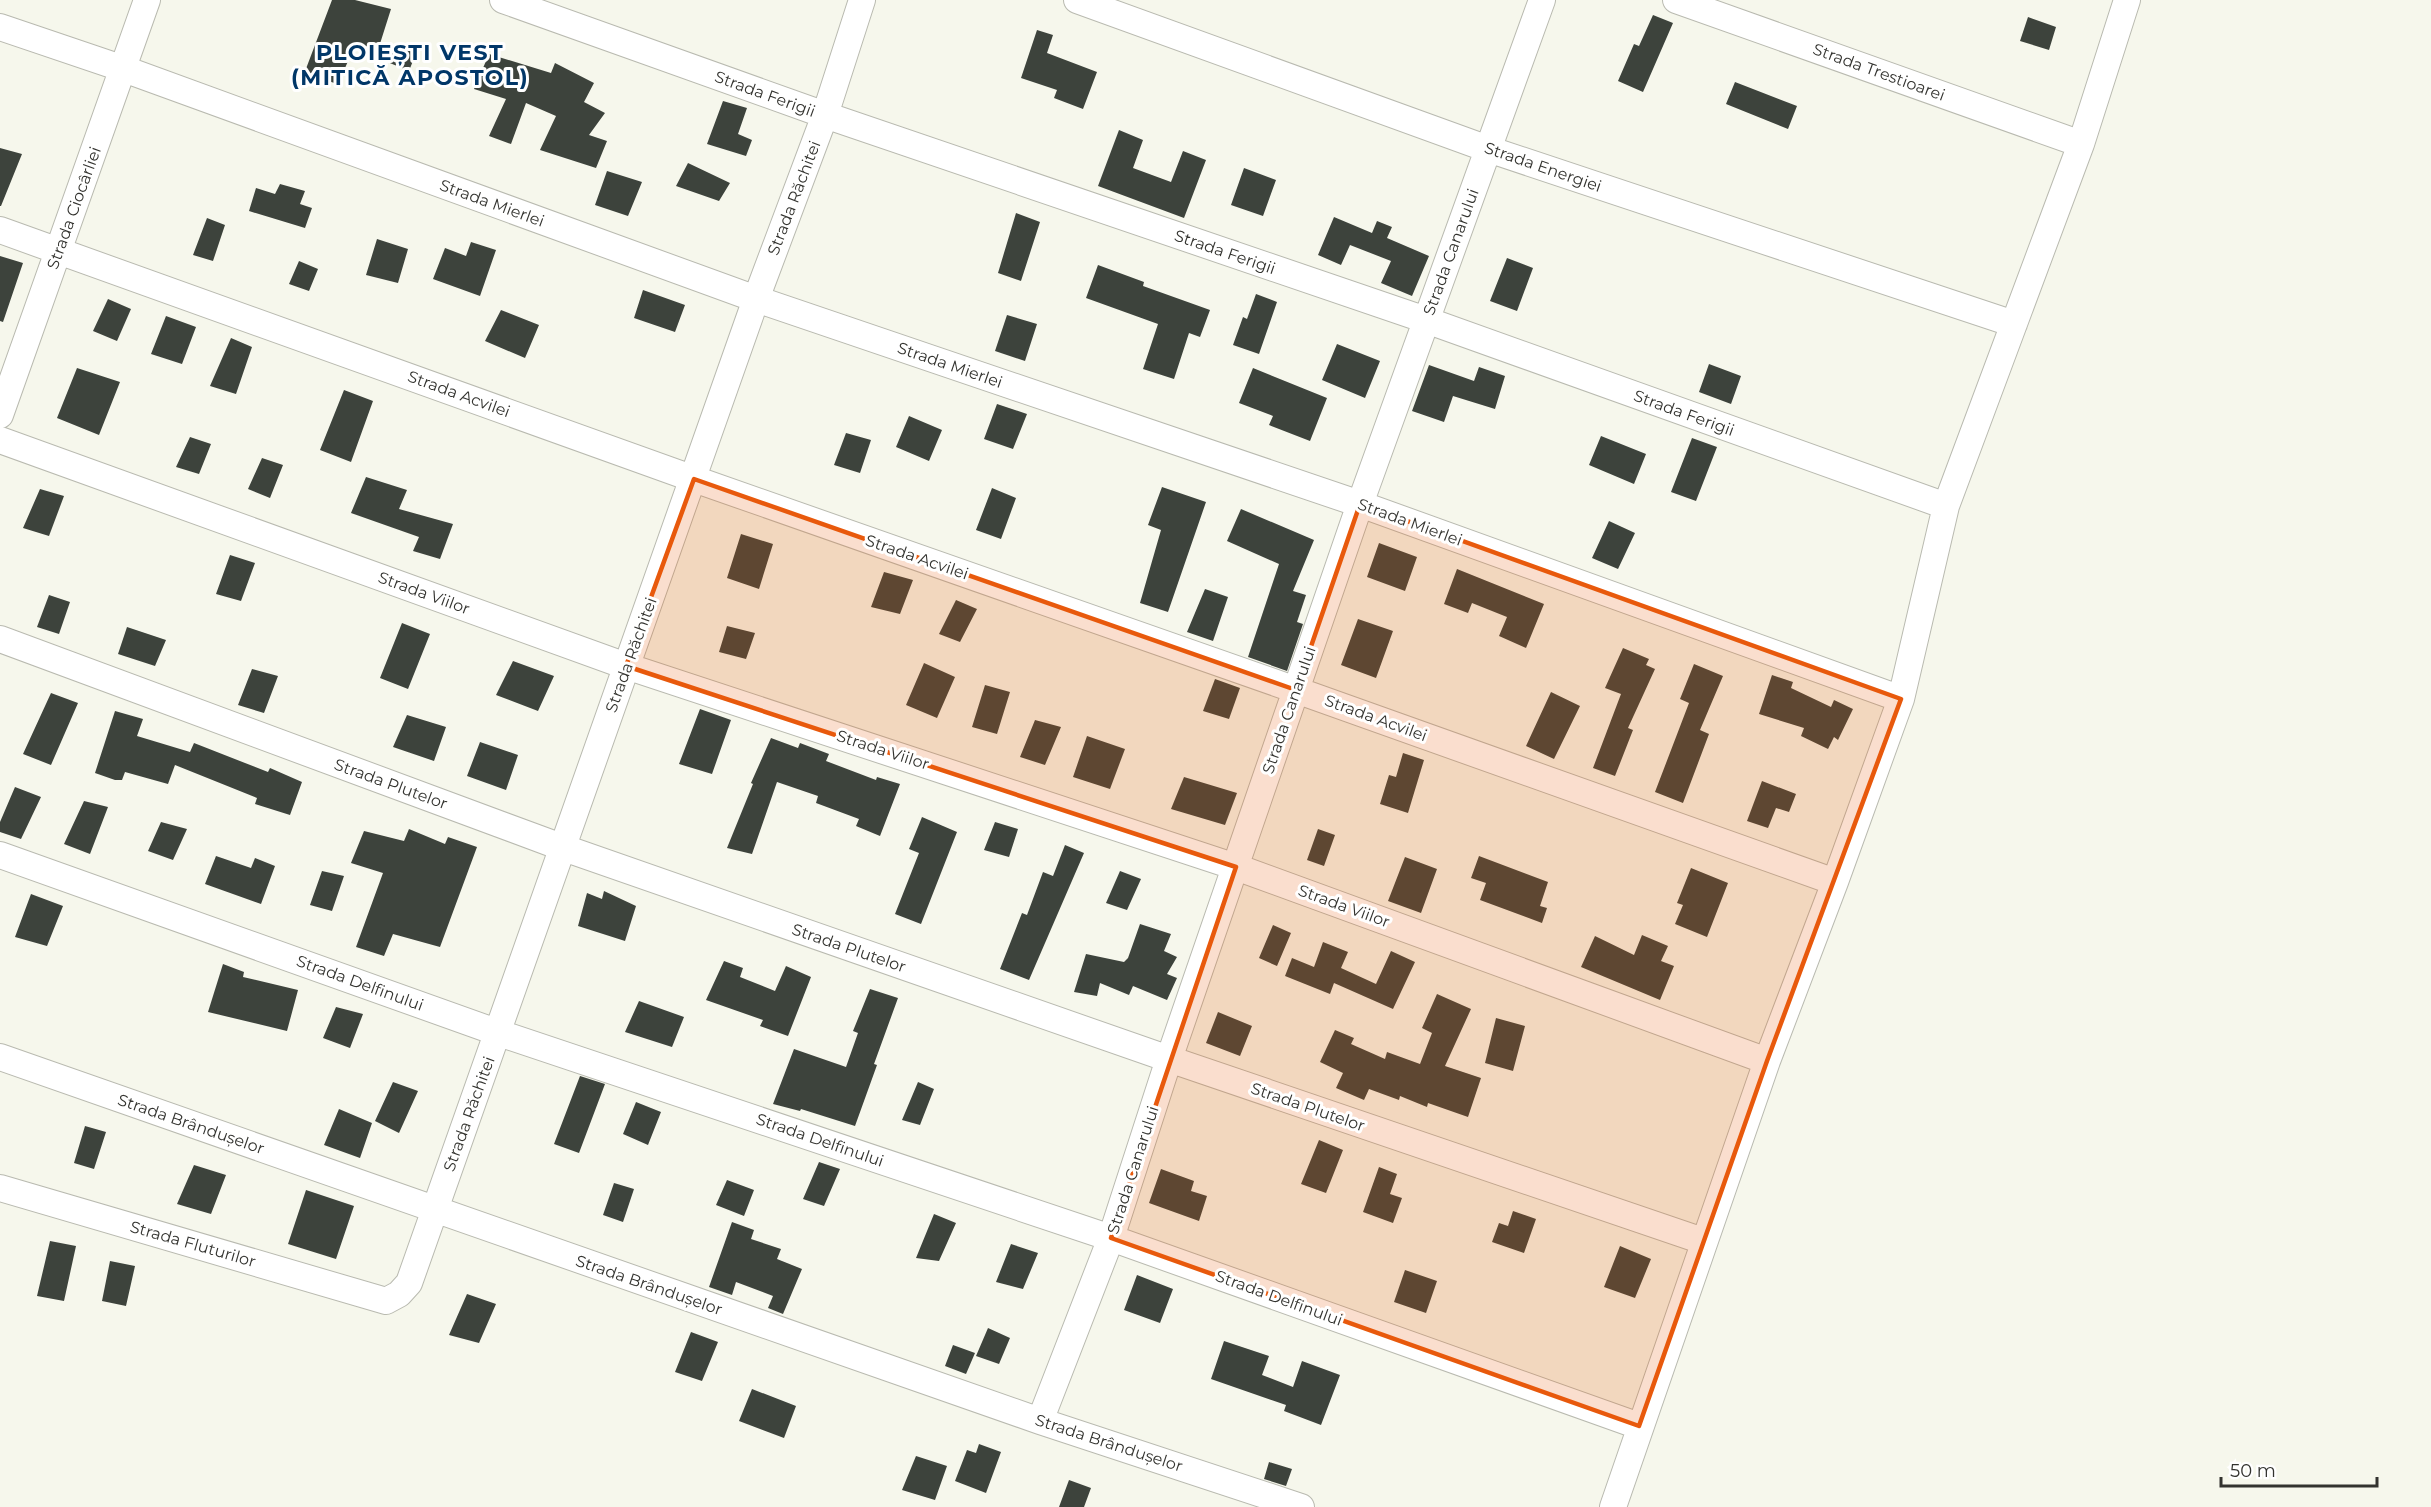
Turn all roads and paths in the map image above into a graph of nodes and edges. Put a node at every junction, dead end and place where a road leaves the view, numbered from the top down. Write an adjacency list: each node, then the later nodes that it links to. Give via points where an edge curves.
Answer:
1 (147, 0): 9 (street, Strada Ciocârliei)
2 (504, 0): 10 (street, Strada Ferigii)
3 (862, 0): 10 (street, Strada Răchitei)
4 (1077, 0): 12 (street, Strada Energiei)
5 (1542, 0): 12 (street, Strada Canarului)
6 (1676, 0): 11 (street, Strada Trestioarei)
7 (2127, 0): 11 (street)
8 (0, 27): 9 (street, Strada Mierlei)
9 (124, 69): 14 (street, Strada Ciocârliei); 15 (street, Strada Mierlei)
10 (825, 115): 15 (street, Strada Răchitei); 16 (street, Strada Ferigii)
11 (2081, 144): 17 (street)
12 (1488, 149): 16 (street, Strada Canarului); 17 (street, Strada Energiei)
13 (0, 230): 14 (street, Strada Acvilei)
14 (59, 250): 18 (street, Strada Ciocârliei); 20 (street, Strada Acvilei)
15 (756, 299): 20 (street, Strada Răchitei); 21 (street, Strada Mierlei)
16 (1426, 321): 21 (street, Strada Canarului); 22 (street, Strada Ferigii)
17 (2014, 324): 22 (street)
18 (0, 415)
19 (0, 440): 24 (street, Strada Viilor)
20 (694, 479): 24 (street, Strada Răchitei); 25 (street, Strada Acvilei)
21 (1360, 504): 25 (street, Strada Canarului); 26 (street, Strada Mierlei)
22 (1946, 506): 26 (street)
23 (0, 639): 27 (street, Strada Plutelor)
24 (626, 666): 27 (street, Strada Răchitei); 29 (street, Strada Viilor)
25 (1296, 690): 29 (street, Strada Canarului); 30 (street, Strada Acvilei)
26 (1901, 699): 30 (street)
27 (564, 848): 31 (street, Strada Răchitei); 33 (street, Strada Plutelor)
28 (0, 855): 31 (street, Strada Delfinului)
29 (1236, 867): 33 (street, Strada Canarului); 34 (street, Strada Viilor)
30 (1835, 882): 34 (street)
31 (499, 1032): 36 (street, Strada Răchitei); 37 (street, Strada Delfinului)
32 (0, 1057): 36 (street, Strada Brândușelor)
33 (1169, 1059): 37 (street, Strada Canarului); 38 (street, Strada Plutelor)
34 (1767, 1061): 38 (street)
35 (0, 1188): 39 (street, Strada Fluturilor)
36 (435, 1210): 39 (street, Strada Răchitei, via 409,1282); 40 (street, Strada Brândușelor)
37 (1111, 1238): 40 (street, Strada Canarului); 41 (street, Strada Delfinului)
38 (1703, 1241): 41 (street)
39 (386, 1301)
40 (1040, 1420): 42 (street, Strada Brândușelor)
41 (1639, 1426): 43 (street)
42 (1301, 1507)
43 (1612, 1507)

